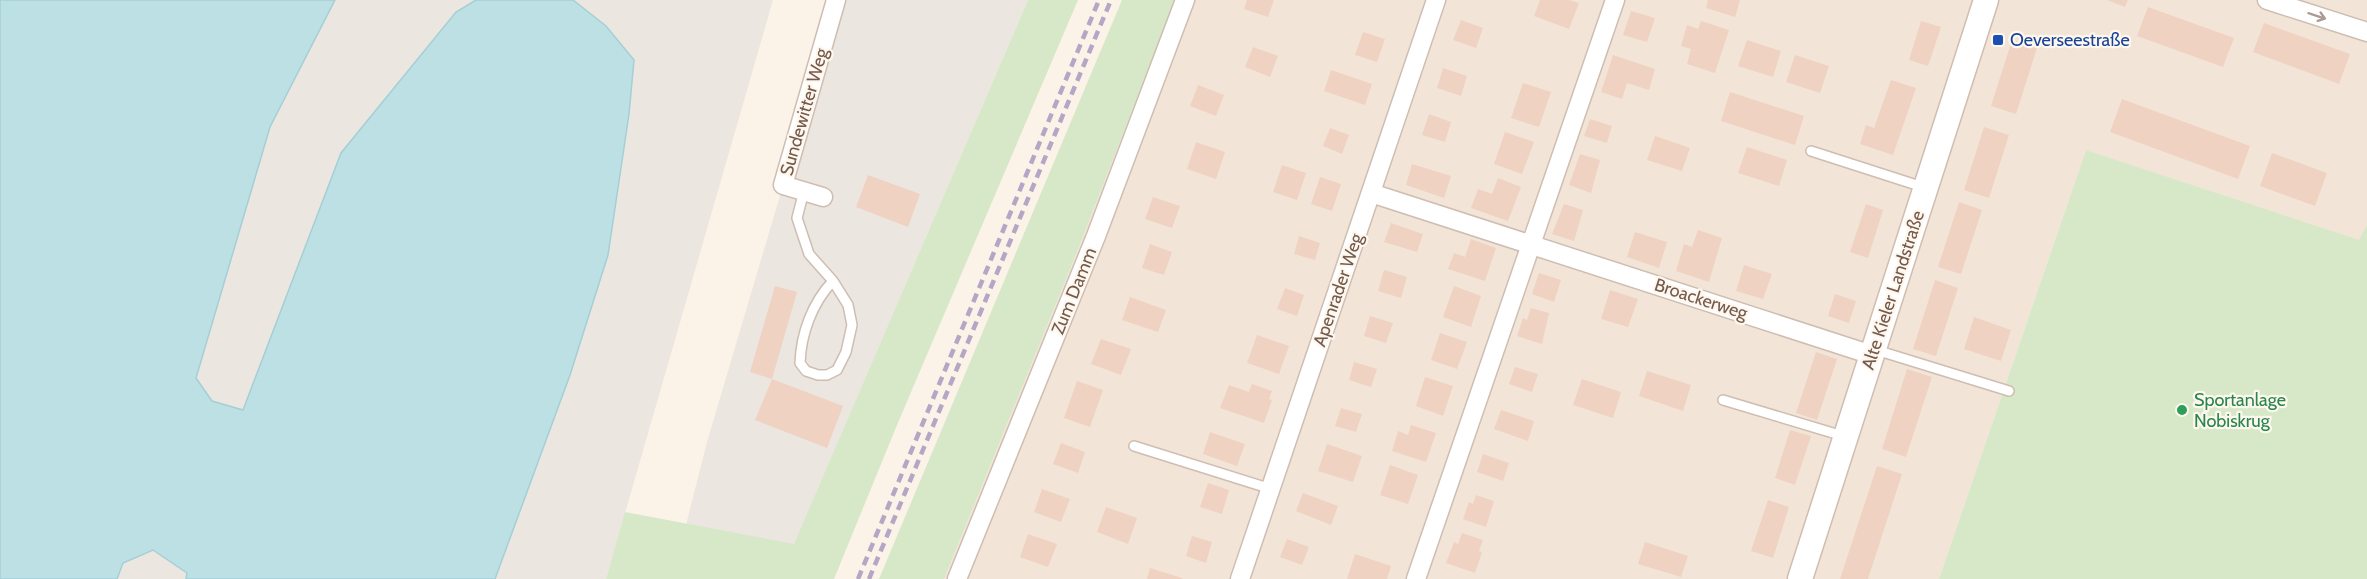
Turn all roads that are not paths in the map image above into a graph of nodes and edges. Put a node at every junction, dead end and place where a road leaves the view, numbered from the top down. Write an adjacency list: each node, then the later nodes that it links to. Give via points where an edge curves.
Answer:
1 (836, 0): 10 (street, Sundewitter Weg, via 783,185)
2 (1185, 0): 21 (street, Zum Damm, via 1096,236)
3 (1436, 0): 11 (street, Apenrader Weg)
4 (1615, 0): 13 (street)
5 (1986, 0): 9 (street, Alte Kieler Landstraße)
6 (2267, 0): 7 (street, one-way to 7)
7 (2367, 32)
8 (1811, 151): 9 (lane)
9 (1926, 188): 15 (street, Alte Kieler Landstraße)
10 (804, 191): 12 (street, Sundewitter Weg); 14 (lane, via 797,218 809,254)
11 (1371, 193): 13 (street, Broackerweg); 20 (street, Apenrader Weg)
12 (823, 197)
13 (1530, 244): 15 (street, Broackerweg); 23 (street)
14 (832, 281): 14 (lane, via 848,305 852,325 846,352 837,369 818,375 806,371 800,354 820,295)
15 (1873, 352): 16 (lane); 18 (street, Alte Kieler Landstraße)
16 (2008, 391)
17 (1723, 400): 18 (lane)
18 (1846, 437): 24 (street, Alte Kieler Landstraße)
19 (1134, 446): 20 (lane)
20 (1271, 489): 22 (street, Apenrader Weg)
21 (957, 579)
22 (1240, 579)
23 (1416, 579)
24 (1800, 579)

